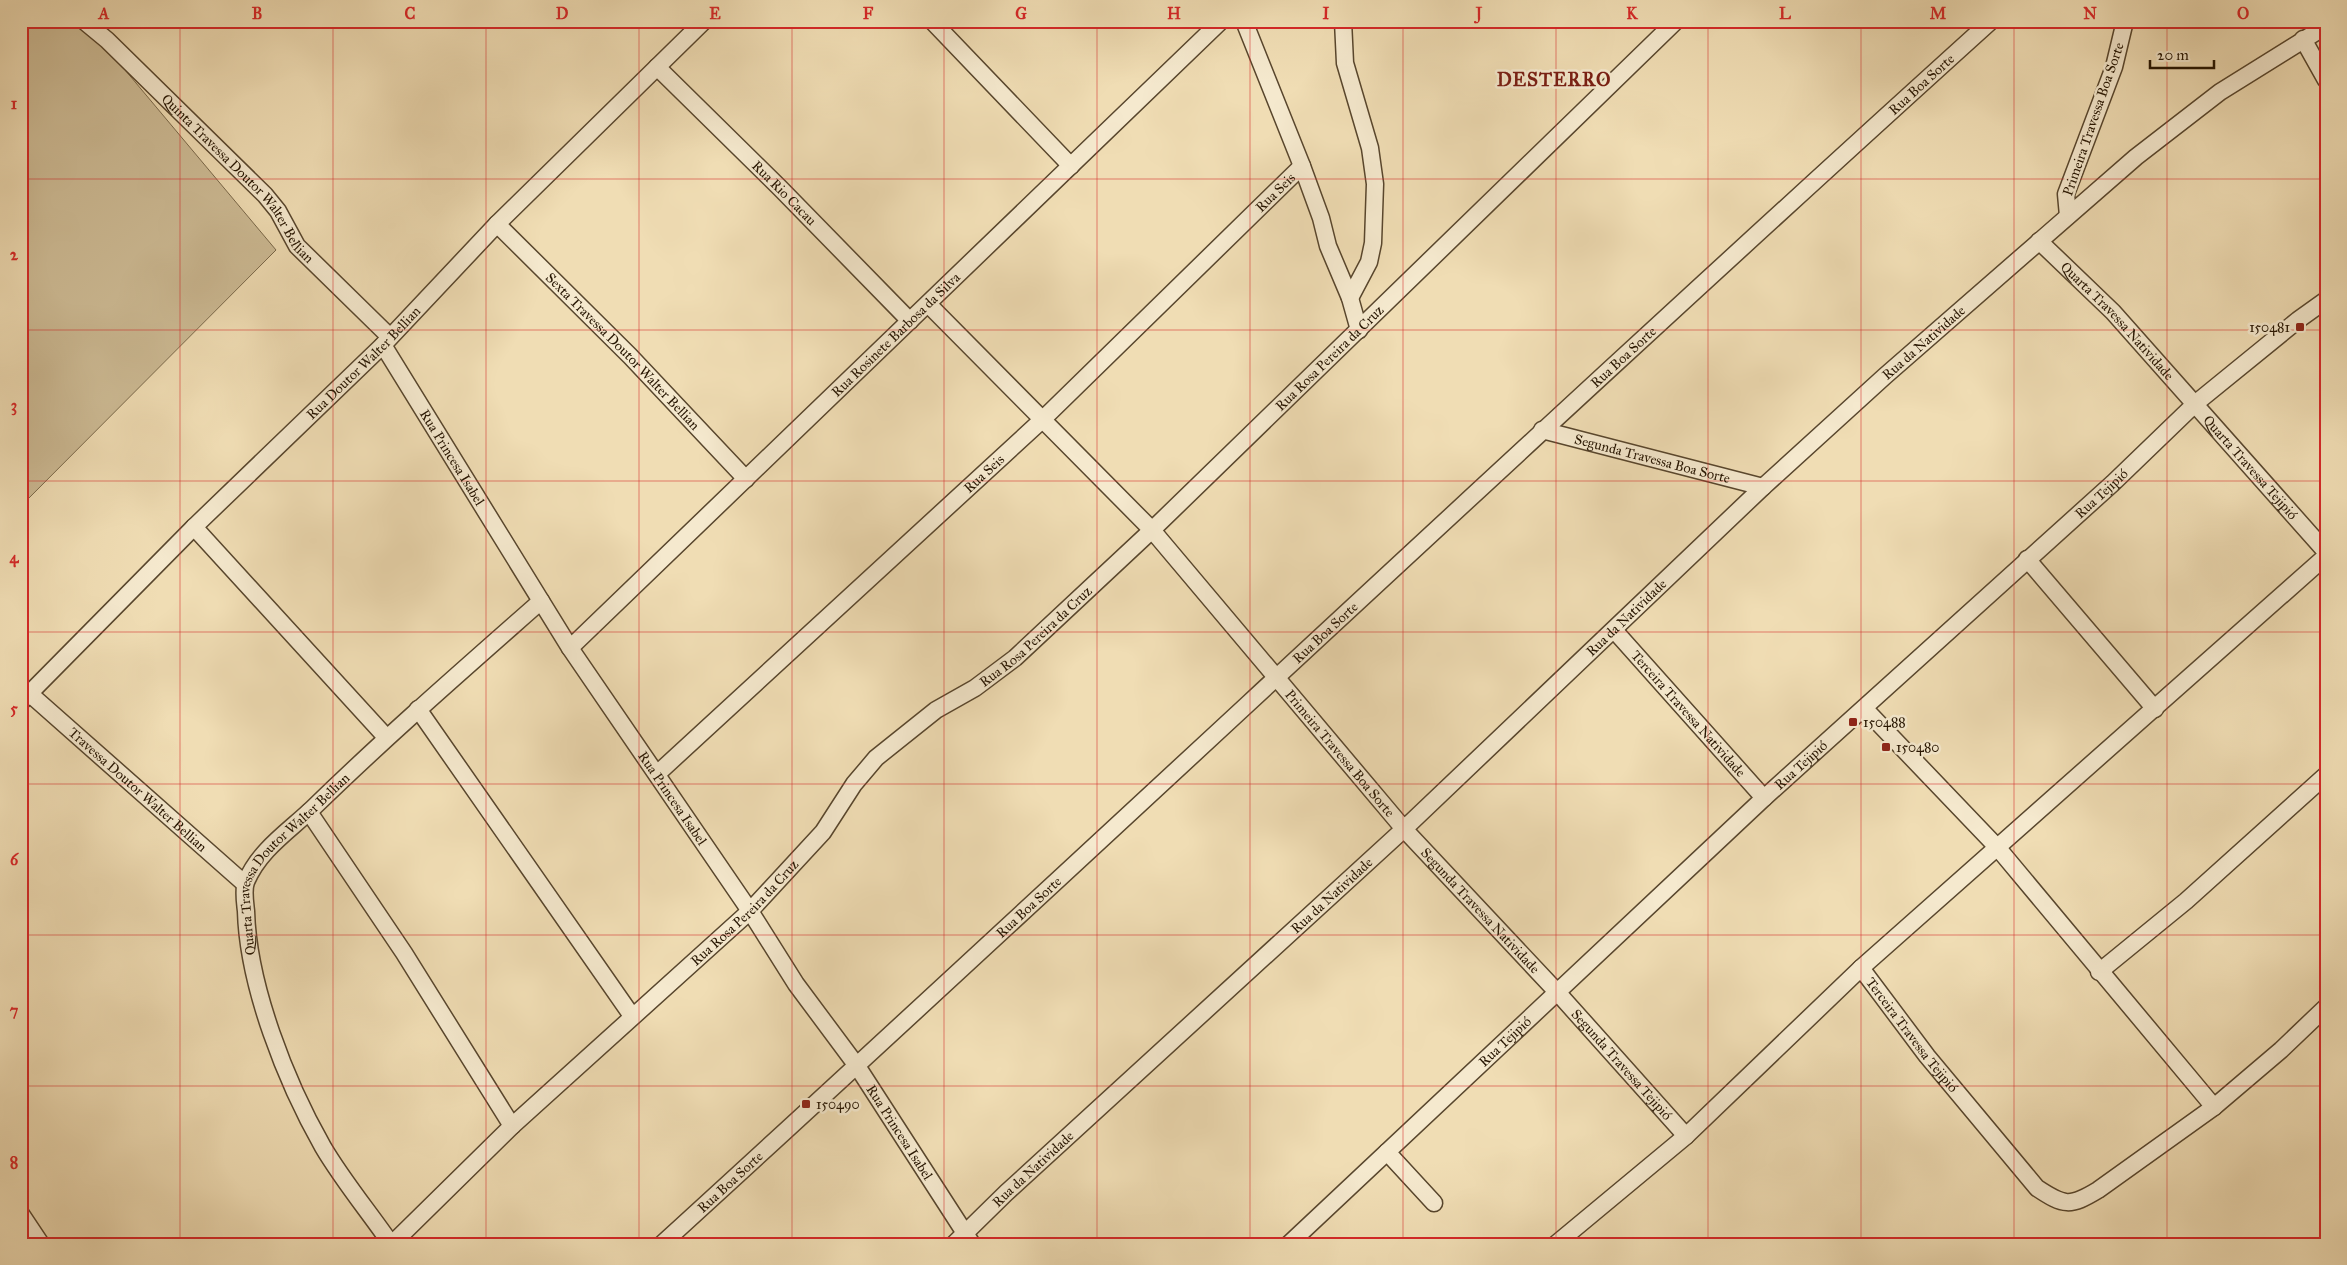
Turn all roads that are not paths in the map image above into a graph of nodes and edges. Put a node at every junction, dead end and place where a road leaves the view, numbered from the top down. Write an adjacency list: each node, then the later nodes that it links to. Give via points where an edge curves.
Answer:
1 (84, 21): 24 (street, Quinta Travessa Doutor Walter Bellian, via 265,195 298,246)
2 (704, 21): 12 (street, Rua Doutor Walter Bellian)
3 (932, 21): 14 (street)
4 (1221, 21): 14 (street, Rua Rosinete Barbosa da Silva)
5 (1244, 21): 15 (street)
6 (1344, 21): 19 (street, via 1345,63 1370,148 1375,184 1370,262)
7 (1676, 21): 23 (street, Rua Rosa Pereira da Cruz)
8 (1991, 21): 27 (street, Rua Boa Sorte)
9 (2125, 21): 16 (street, Primeira Travessa Boa Sorte, via 2114,67 2066,194)
10 (2326, 26): 11 (street, Rua da Natividade)
11 (2303, 39): 13 (street); 16 (street, Rua da Natividade, via 2220,92 2136,157)
12 (657, 67): 17 (street, Rua Doutor Walter Bellian); 22 (street, Rua Rio Cacau)
13 (2326, 80)
14 (1071, 166): 21 (street, Rua Rosinete Barbosa da Silva)
15 (1302, 166): 19 (street, via 1328,246); 26 (street, Rua Seis)
16 (2068, 216): 18 (street, Rua da Natividade)
17 (497, 224): 24 (street, Rua Doutor Walter Bellian); 28 (street, Sexta Travessa Doutor Walter Bellian, via 630,356)
18 (2038, 241): 25 (street, Quarta Travessa Natividade, via 2112,312); 29 (street, Rua da Natividade)
19 (1350, 298): 23 (street)
20 (2326, 300): 25 (street, Rua Tejipió)
21 (928, 304): 22 (street, Rua Rosinete Barbosa da Silva); 26 (street, Primeira Travessa Boa Sorte)
22 (910, 321): 28 (street, Rua Rosinete Barbosa da Silva)
23 (1359, 330): 31 (street, Rua Rosa Pereira da Cruz)
24 (387, 341): 30 (street, Rua Doutor Walter Bellian); 35 (street, Rua Princesa Isabel)
25 (2196, 403): 32 (street, Quarta Travessa Tejipió); 34 (street, Rua Tejipió)
26 (1042, 420): 31 (street, Primeira Travessa Boa Sorte); 44 (street, Rua Seis)
27 (1542, 430): 29 (street, Segunda Travessa Boa Sorte); 38 (street, Rua Boa Sorte)
28 (746, 479): 37 (street, Rua Rosinete Barbosa da Silva)
29 (1763, 487): 36 (street, Rua da Natividade)
30 (194, 527): 39 (street, Rua Doutor Walter Bellian); 43 (street)
31 (1152, 530): 38 (street, Primeira Travessa Boa Sorte); 51 (street, Rua Rosa Pereira da Cruz, via 1016,658 975,688 936,710 876,758 854,784 823,832)
32 (2326, 552)
33 (2326, 556): 42 (street, Terceira Travessa Tejipió)
34 (2027, 559): 41 (street, Rua Tejipió); 42 (street)
35 (541, 601): 37 (street, Rua Princesa Isabel); 40 (street, Quarta Travessa Doutor Walter Bellian)
36 (1614, 630): 46 (street, Terceira Travessa Natividade); 48 (street, Rua da Natividade)
37 (570, 648): 44 (street, Rua Princesa Isabel)
38 (1276, 677): 48 (street, Primeira Travessa Boa Sorte); 57 (street, Rua Boa Sorte)
39 (26, 698): 50 (street, Travessa Doutor Walter Bellian)
40 (418, 709): 43 (street, Quarta Travessa Doutor Walter Bellian); 56 (street)
41 (1865, 709): 46 (street, Rua Tejipió); 49 (street)
42 (2155, 709): 49 (street, Terceira Travessa Tejipió)
43 (386, 737): 47 (street, Quarta Travessa Doutor Walter Bellian)
44 (657, 774): 51 (street, Rua Princesa Isabel)
45 (2326, 775): 53 (street, via 2186,901)
46 (1764, 798): 54 (street, Rua Tejipió)
47 (309, 812): 50 (street, Quarta Travessa Doutor Walter Bellian, via 278,838 255,865); 59 (street, via 404,953)
48 (1404, 829): 54 (street, Segunda Travessa Natividade); 64 (street, Rua da Natividade, via 1028,1173)
49 (1996, 847): 52 (street, Terceira Travessa Tejipió); 53 (street)
50 (245, 884): 66 (street, Quarta Travessa Doutor Walter Bellian, via 246,929 256,981 293,1083 324,1148)
51 (750, 911): 56 (street, Rua Rosa Pereira da Cruz); 57 (street, Rua Princesa Isabel, via 796,984)
52 (1861, 968): 58 (street, Terceira Travessa Tejipió, via 1927,1056 2037,1188 2054,1199 2069,1203 2080,1201); 60 (street)
53 (2099, 972): 58 (street)
54 (1558, 993): 60 (street, Segunda Travessa Tejipió); 61 (street, Rua Tejipió)
55 (2326, 1006): 58 (street, via 2281,1050)
56 (632, 1016): 59 (street, Rua Rosa Pereira da Cruz)
57 (857, 1066): 64 (street, Rua Princesa Isabel); 67 (street, Rua Boa Sorte)
58 (2214, 1107)
59 (512, 1126): 66 (street, Rua Rosa Pereira da Cruz)
60 (1686, 1136): 69 (street)
61 (1387, 1152): 62 (street); 68 (street, Rua Tejipió)
62 (1434, 1203)
63 (21, 1214): 65 (street)
64 (963, 1241)
65 (41, 1244)
66 (391, 1244)
67 (662, 1244)
68 (1289, 1244)
69 (1556, 1244)

